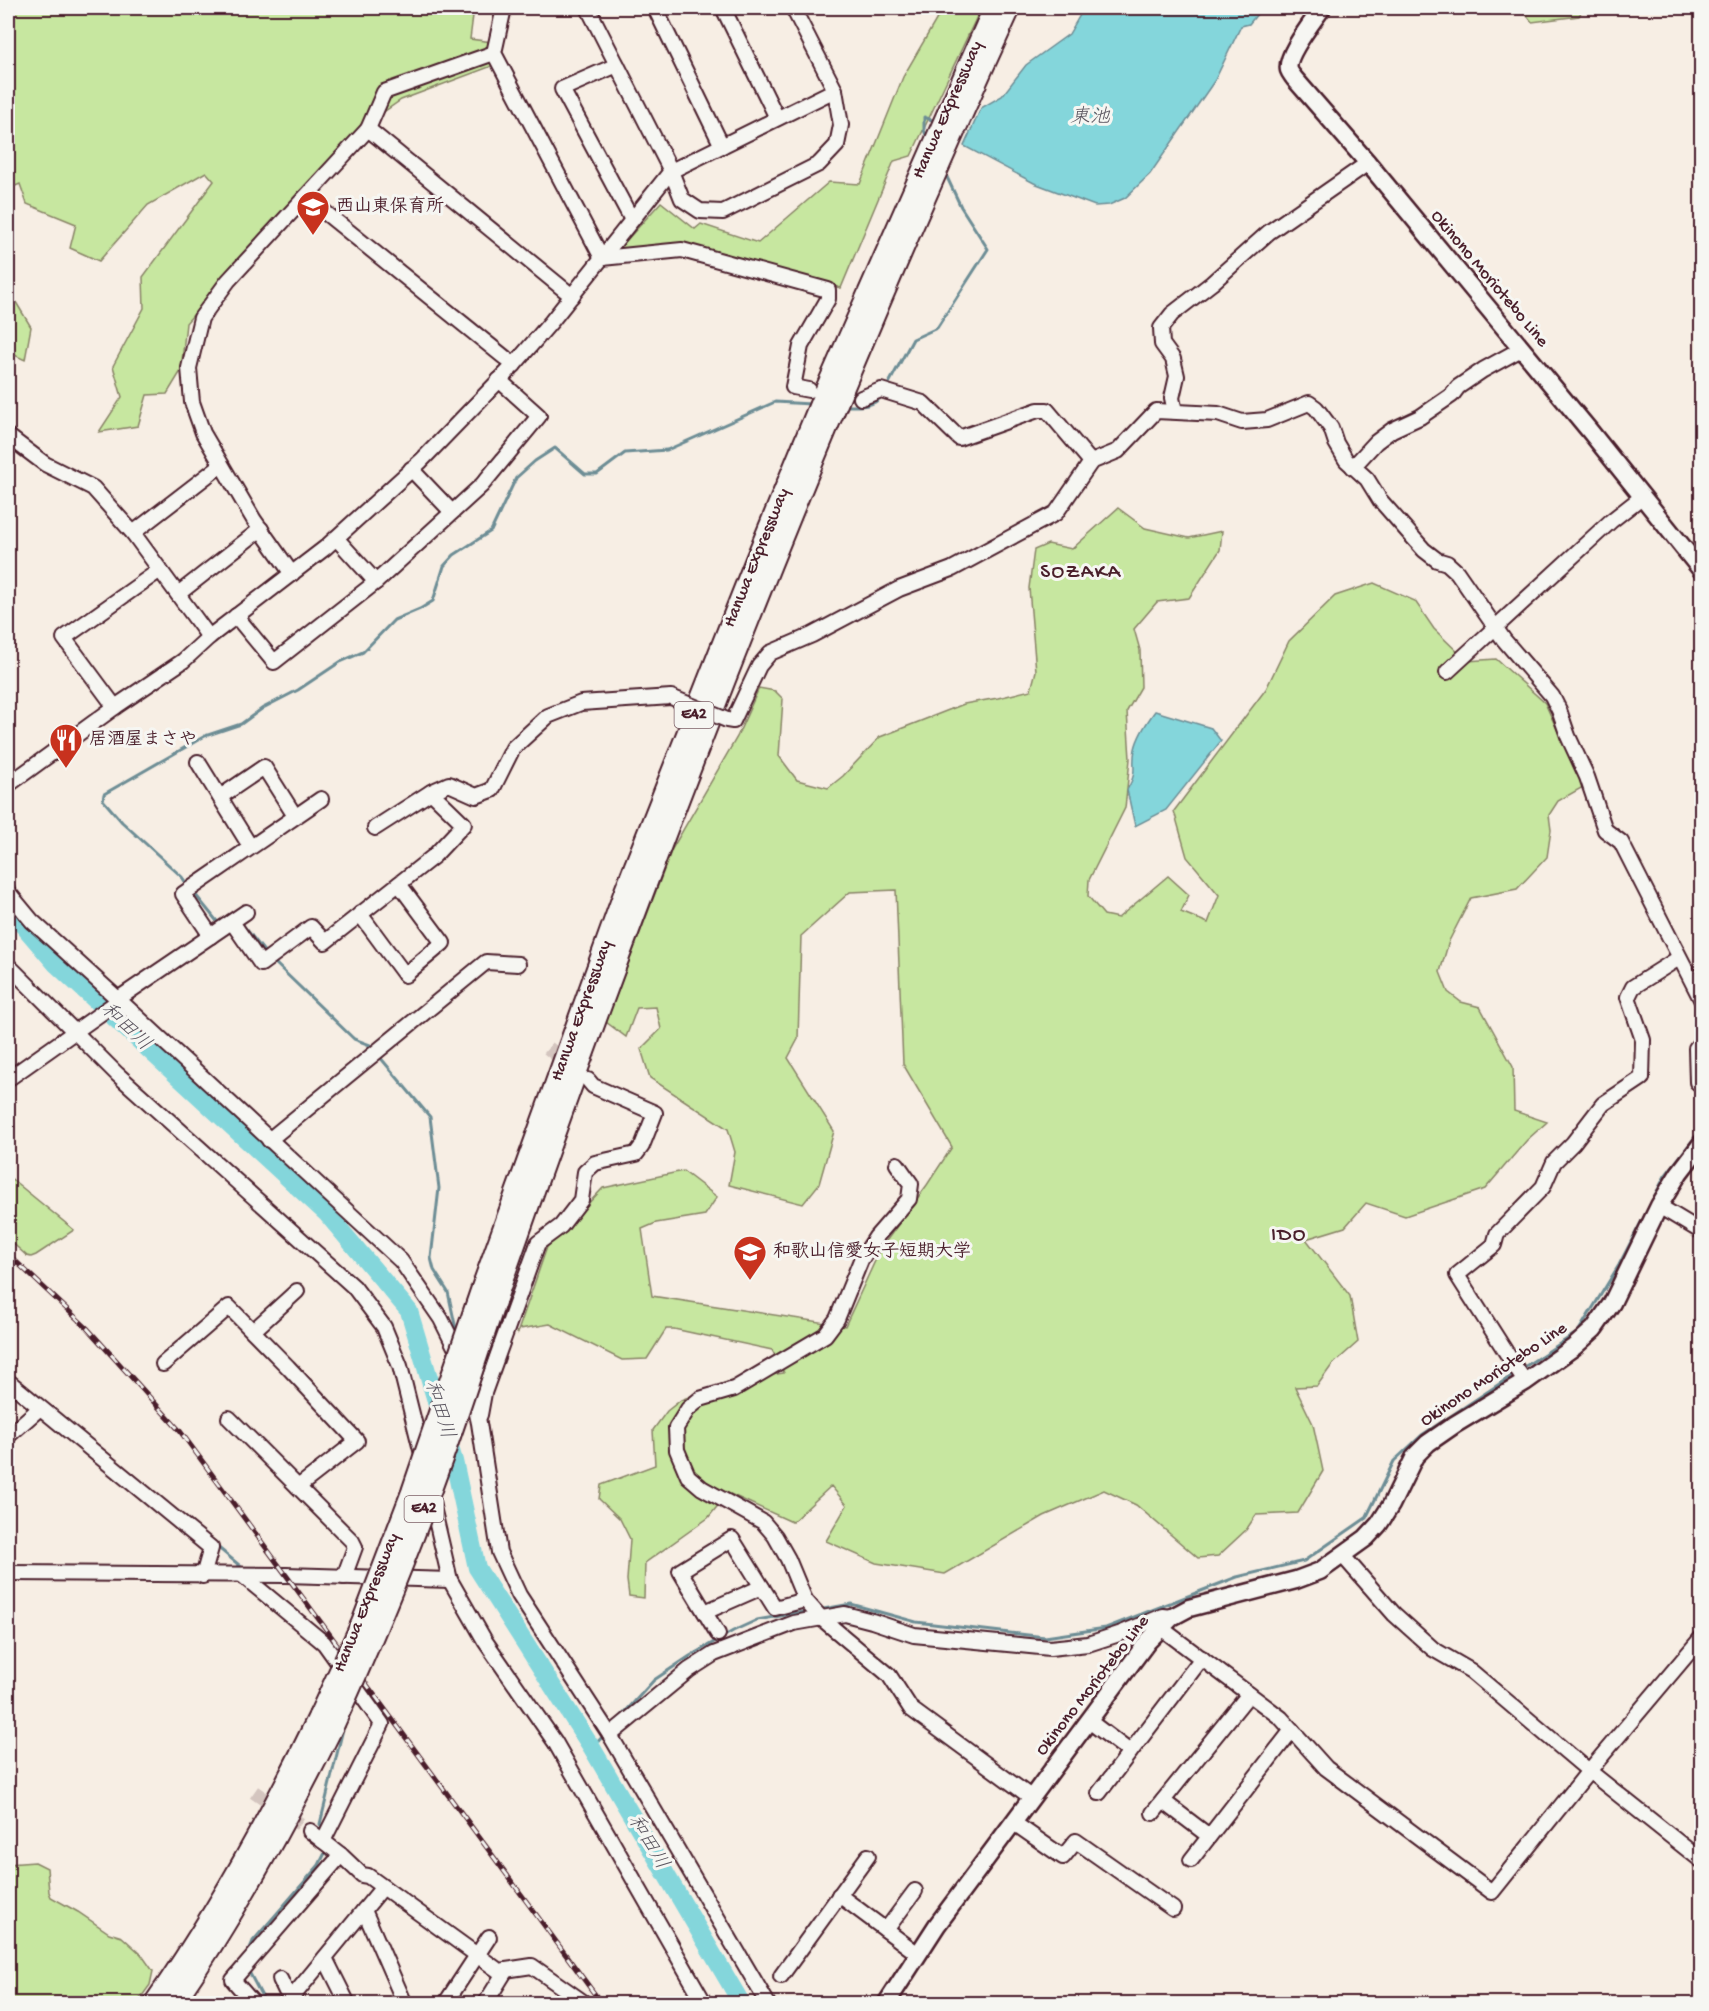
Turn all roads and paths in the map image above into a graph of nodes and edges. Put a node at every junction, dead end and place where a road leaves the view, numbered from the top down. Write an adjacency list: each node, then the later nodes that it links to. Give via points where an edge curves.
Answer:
1 (504, 8): 9 (street)
2 (588, 8): 10 (street)
3 (655, 8): 15 (street)
4 (723, 8): 13 (street)
5 (793, 8): 12 (street)
6 (994, 8): 11 (highway, Hanwa Expressway / E42)
7 (1010, 8): 11 (highway, Hanwa Expressway / E42)
8 (1322, 8): 16 (main road, Okinono Moriotebo Line, via 1292,53 1288,69)
9 (494, 53): 14 (street, via 384,92); 20 (street)
10 (617, 65): 17 (street); 19 (street, via 562,89)
11 (968, 81): 102 (highway, Hanwa Expressway / E42, bridge, via 827,387 681,748 625,891 492,1285)
12 (835, 90): 13 (street); 17 (street, via 841,125 837,145 819,164 723,212 700,211 682,199)
13 (777, 118): 15 (street)
14 (368, 129): 18 (street); 21 (street)
15 (722, 146): 17 (street)
16 (1368, 163): 22 (main road, Okinono Moriotebo Line); 27 (street, via 1269,232 1166,321 1161,328 1162,344 1173,359 1177,376 1172,398)
17 (671, 171): 19 (street)
18 (306, 197): 23 (street); 30 (street, via 228,282 201,318 189,368 192,402)
19 (632, 220): 20 (street)
20 (602, 258): 21 (street); 25 (street, via 682,250 828,290 828,299 801,346 794,387)
21 (572, 296): 23 (street)
22 (1521, 349): 31 (street, via 1483,370 1420,417 1392,430); 33 (main road, Okinono Moriotebo Line)
23 (513, 365): 24 (street)
24 (499, 380): 32 (street); 34 (street, via 539,416 482,484)
25 (809, 390)
26 (861, 398): 29 (street, via 881,390 923,403 959,438 1047,410)
27 (1175, 411): 29 (street, via 1156,411 1118,451); 31 (street, via 1218,414 1242,422 1267,420 1309,403 1331,428 1336,443)
28 (8, 436): 36 (street, via 45,464 93,488)
29 (1091, 462): 50 (street, bridge, via 1056,513 952,569 899,589 770,653 759,666 734,721 671,697 581,703 548,716 513,748 492,790 476,796 449,784)
30 (221, 465): 35 (street); 36 (street)
31 (1353, 466): 44 (street, via 1424,550 1457,572)
32 (411, 469): 34 (street); 37 (street)
33 (1642, 496): 39 (main road, Okinono Moriotebo Line); 44 (street)
34 (452, 512): 41 (street)
35 (261, 529): 40 (street); 42 (street)
36 (133, 533): 38 (street)
37 (336, 538): 40 (street); 41 (street)
38 (160, 570): 42 (street); 47 (street, via 64,638)
39 (1701, 571)
40 (292, 574): 43 (street)
41 (376, 582): 43 (street, via 274,662)
42 (178, 594): 45 (street)
43 (237, 616): 45 (street)
44 (1495, 626): 46 (street); 62 (street, via 1552,696 1605,830 1620,842)
45 (209, 637): 47 (street, via 183,661)
46 (1447, 672)
47 (115, 706): 49 (street)
48 (198, 762): 51 (street)
49 (8, 785)
50 (431, 792): 54 (street); 56 (street, via 464,824 435,856)
51 (220, 797): 53 (street, via 264,767); 55 (street)
52 (321, 799): 53 (street)
53 (295, 816): 55 (street)
54 (375, 828)
55 (250, 846): 61 (street, via 183,894)
56 (399, 884): 59 (street); 59 (street, via 443,943 405,975)
57 (8, 892): 65 (street, via 32,921)
58 (246, 912): 60 (street)
59 (360, 915): 60 (street, via 325,942 311,927 261,964)
60 (232, 922): 61 (street)
61 (211, 936): 65 (street)
62 (1679, 958): 66 (street); 81 (street, via 1633,987 1628,997 1643,1040 1642,1078 1603,1104 1554,1162 1543,1187 1497,1234 1494,1245 1457,1275)
63 (518, 964): 72 (street, via 486,962)
64 (8, 965): 67 (street)
65 (116, 1001): 67 (street); 72 (street)
66 (1701, 1001)
67 (75, 1031): 69 (street); 92 (street, via 354,1287 384,1327 414,1416)
68 (1701, 1041): 71 (street, via 1696,1048 1697,1082)
69 (8, 1079)
70 (588, 1080): 84 (street, via 593,1086 655,1113 636,1154 594,1163 585,1172 581,1200 561,1226 538,1243 484,1393)
71 (1701, 1086)
72 (269, 1140): 84 (street, via 401,1261 441,1319 467,1370)
73 (1701, 1143): 75 (main road, Okinono Moriotebo Line)
74 (897, 1164): 94 (street, via 911,1184 909,1199 861,1260 837,1319 825,1335 734,1389 700,1399 676,1428 677,1450 688,1476 763,1522 788,1559)
75 (1659, 1206): 76 (street); 81 (main road, Okinono Moriotebo Line, via 1612,1303 1594,1329)
76 (1701, 1232)
77 (297, 1291): 78 (street)
78 (253, 1331): 79 (street, via 229,1307); 86 (street, via 357,1442)
79 (163, 1364)
80 (8, 1381): 82 (street)
81 (1525, 1382): 87 (main road, Okinono Moriotebo Line, via 1428,1443 1415,1456 1379,1524)
82 (40, 1408): 85 (street); 90 (street, via 211,1548)
83 (229, 1418): 86 (street)
84 (479, 1423): 105 (street, via 499,1552 519,1595)
85 (8, 1436)
86 (298, 1487): 91 (street, via 352,1541 355,1548)
87 (1343, 1556): 97 (main road, Okinono Moriotebo Line, via 1320,1571 1190,1608); 107 (street, via 1394,1614 1433,1649 1471,1671)
88 (8, 1573): 90 (street)
89 (242, 1575): 90 (street); 91 (street); 115 (street, via 324,1643 382,1724)
90 (202, 1576)
91 (344, 1577): 92 (street)
92 (450, 1580): 143 (street, via 485,1641 555,1742)
93 (762, 1587): 94 (street, via 775,1608); 95 (street); 95 (street, via 732,1539 680,1571)
94 (805, 1600): 96 (street)
95 (705, 1611): 98 (street)
96 (821, 1618): 97 (street, via 845,1614 914,1635 1050,1648 1088,1644 1163,1616); 105 (street, via 794,1623 714,1654); 109 (street, via 889,1675 911,1709)
97 (1166, 1623): 100 (street); 103 (main road, Okinono Moriotebo Line, via 1148,1641)
98 (718, 1634)
99 (1701, 1637): 107 (street)
100 (1202, 1658): 101 (street); 106 (street)
101 (1249, 1694): 104 (street); 110 (street)
102 (326, 1720): 135 (highway, Hanwa Expressway / E42, via 209,1921); 136 (highway, Hanwa Expressway / E42, via 265,1857)
103 (1089, 1721): 106 (street); 109 (main road, Okinono Moriotebo Line)
104 (1292, 1730): 107 (street, via 1326,1768 1492,1892); 114 (street)
105 (610, 1735): 144 (street)
106 (1130, 1752): 108 (street)
107 (1589, 1771): 119 (street)
108 (1099, 1792)
109 (1032, 1798): 112 (main road, Okinono Moriotebo Line)
110 (1163, 1801): 111 (street); 114 (street)
111 (1153, 1813)
112 (1014, 1823): 123 (street, via 1063,1857 1076,1841); 127 (main road, Okinono Moriotebo Line)
113 (310, 1831): 115 (street)
114 (1209, 1836): 118 (street)
115 (323, 1841): 116 (street)
116 (341, 1855): 120 (street, via 362,1875); 137 (street, via 233,1980)
117 (868, 1856): 122 (street)
118 (1191, 1860)
119 (1701, 1861)
120 (383, 1887): 124 (street); 128 (street)
121 (915, 1891): 125 (street)
122 (839, 1895): 125 (street); 131 (street)
123 (1173, 1909)
124 (364, 1910): 129 (street); 139 (street)
125 (886, 1930): 127 (street)
126 (489, 1937): 128 (street)
127 (918, 1954): 145 (main road, Okinono Moriotebo Line)
128 (477, 1956): 130 (street, via 499,1971); 140 (street)
129 (325, 1958): 134 (street); 138 (street)
130 (506, 1970): 133 (street, via 532,1966); 141 (street)
131 (781, 1976)
132 (280, 1979): 134 (street)
133 (566, 1998): 142 (street)
134 (291, 2002)
135 (154, 2004)
136 (173, 2004)
137 (254, 2004)
138 (348, 2004)
139 (405, 2004)
140 (445, 2004)
141 (485, 2004)
142 (586, 2004)
143 (705, 2004)
144 (768, 2004)
145 (886, 2004)

